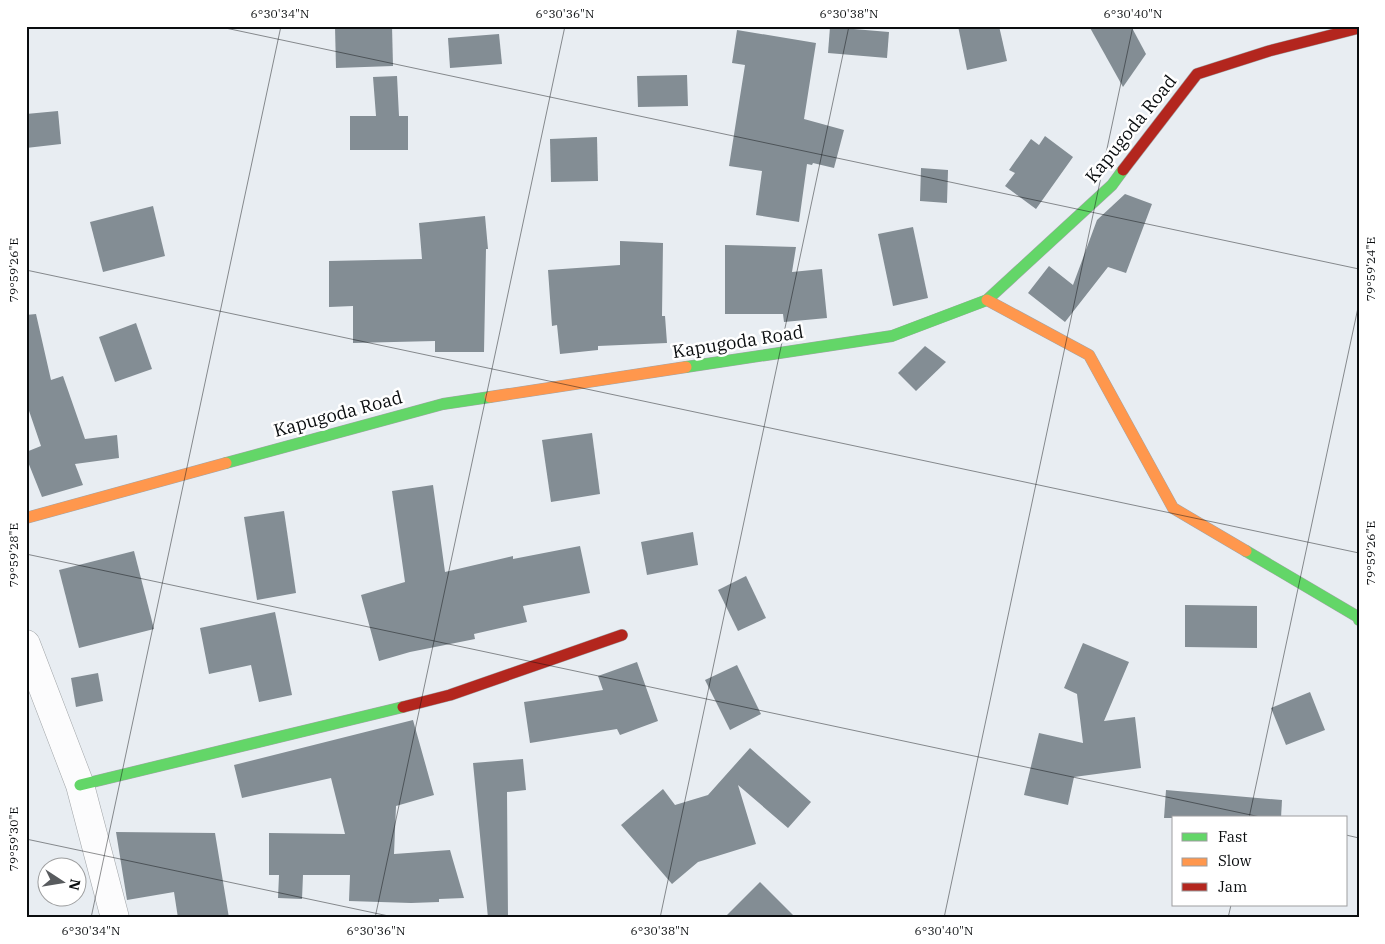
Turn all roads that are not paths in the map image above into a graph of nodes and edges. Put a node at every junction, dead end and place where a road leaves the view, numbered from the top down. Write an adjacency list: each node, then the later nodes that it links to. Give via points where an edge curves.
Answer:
1 (1359, 28): 2 (street, Kapugoda Road, via 1269,50 1197,74 1112,185)
2 (987, 300): 3 (street, Kapugoda Road, via 892,336 443,404); 4 (street, via 1090,355 1173,508)
3 (26, 518)
4 (1359, 620)
5 (622, 636): 7 (street, via 450,695)
6 (26, 644): 7 (street)
7 (80, 785): 8 (street)
8 (115, 918)

